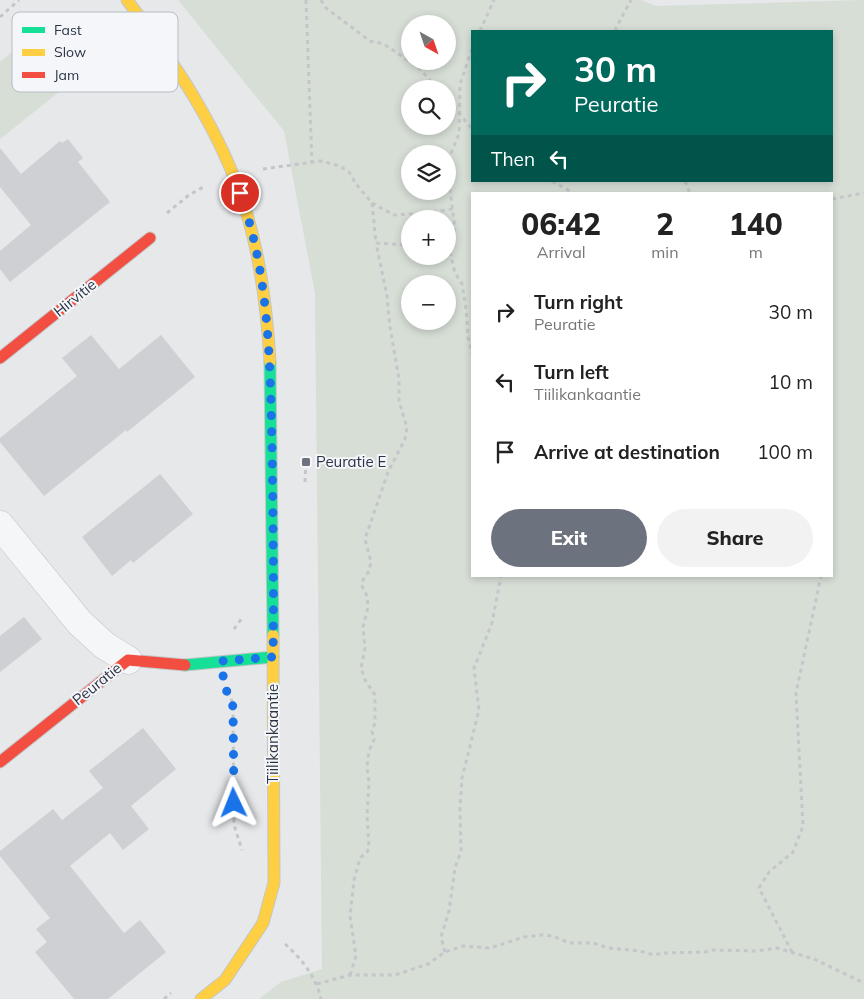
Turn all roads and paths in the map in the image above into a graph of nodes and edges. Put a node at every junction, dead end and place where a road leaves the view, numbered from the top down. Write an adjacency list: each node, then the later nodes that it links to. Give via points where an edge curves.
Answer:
1 (19, 0): 8 (path)
2 (127, 0): 7 (street, Tiilikankaantie)
3 (306, 0): 17 (path)
4 (321, 0): 13 (path, via 326,8 370,41 384,44 418,67)
5 (494, 0): 9 (path)
6 (631, 0): 10 (path)
7 (136, 12)
8 (0, 17)
9 (480, 30)
10 (616, 30)
11 (471, 52): 15 (path, via 460,84)
12 (178, 70): 18 (street, Tiilikankaantie, via 216,135)
13 (430, 80)
14 (456, 111): 15 (path)
15 (459, 115): 16 (path); 24 (path, via 459,134 448,161)
16 (471, 128)
17 (312, 163): 18 (path, via 258,170); 23 (path, via 321,161 350,172)
18 (234, 177): 25 (path, via 210,183 189,195 164,216); 35 (street, Tiilikankaantie, via 254,240 268,334)
19 (554, 182): 20 (path)
20 (571, 192)
21 (864, 193): 22 (path)
22 (833, 199)
23 (372, 203): 24 (path, via 394,215); 26 (path)
24 (453, 209)
25 (150, 238): 30 (street, Hirvitie)
26 (376, 244): 27 (path); 42 (path, via 388,296 399,402 407,428 365,539 371,562 362,586 368,607 360,668 375,695 375,723 367,767 369,848 360,858 354,880 350,916 356,956)
27 (401, 245)
28 (453, 265): 29 (path, via 462,284)
29 (471, 350)
30 (0, 358)
31 (0, 524): 36 (street, via 80,623 104,645)
32 (501, 577): 40 (path, via 492,623 474,668 479,710 462,778 461,851 441,937)
33 (820, 577): 41 (path, via 796,693 803,826 793,852 769,872 759,888)
34 (245, 612): 37 (path, via 223,639)
35 (273, 657): 37 (street, Peuratie); 46 (street, Tiilikankaantie, via 274,883 263,923 225,980)
36 (128, 660): 37 (street, Peuratie, via 180,666); 38 (street, Peuratie)
37 (222, 661): 39 (path, via 224,688 233,707 234,825)
38 (0, 762)
39 (243, 854)
40 (445, 952): 41 (path, via 463,946 490,948 542,935 654,955 777,948); 42 (path, via 428,964 395,975)
41 (793, 952): 43 (path)
42 (350, 975): 47 (path, via 317,984)
43 (864, 983)
44 (171, 993): 45 (path)
45 (164, 999)
46 (201, 999)
47 (321, 999)

